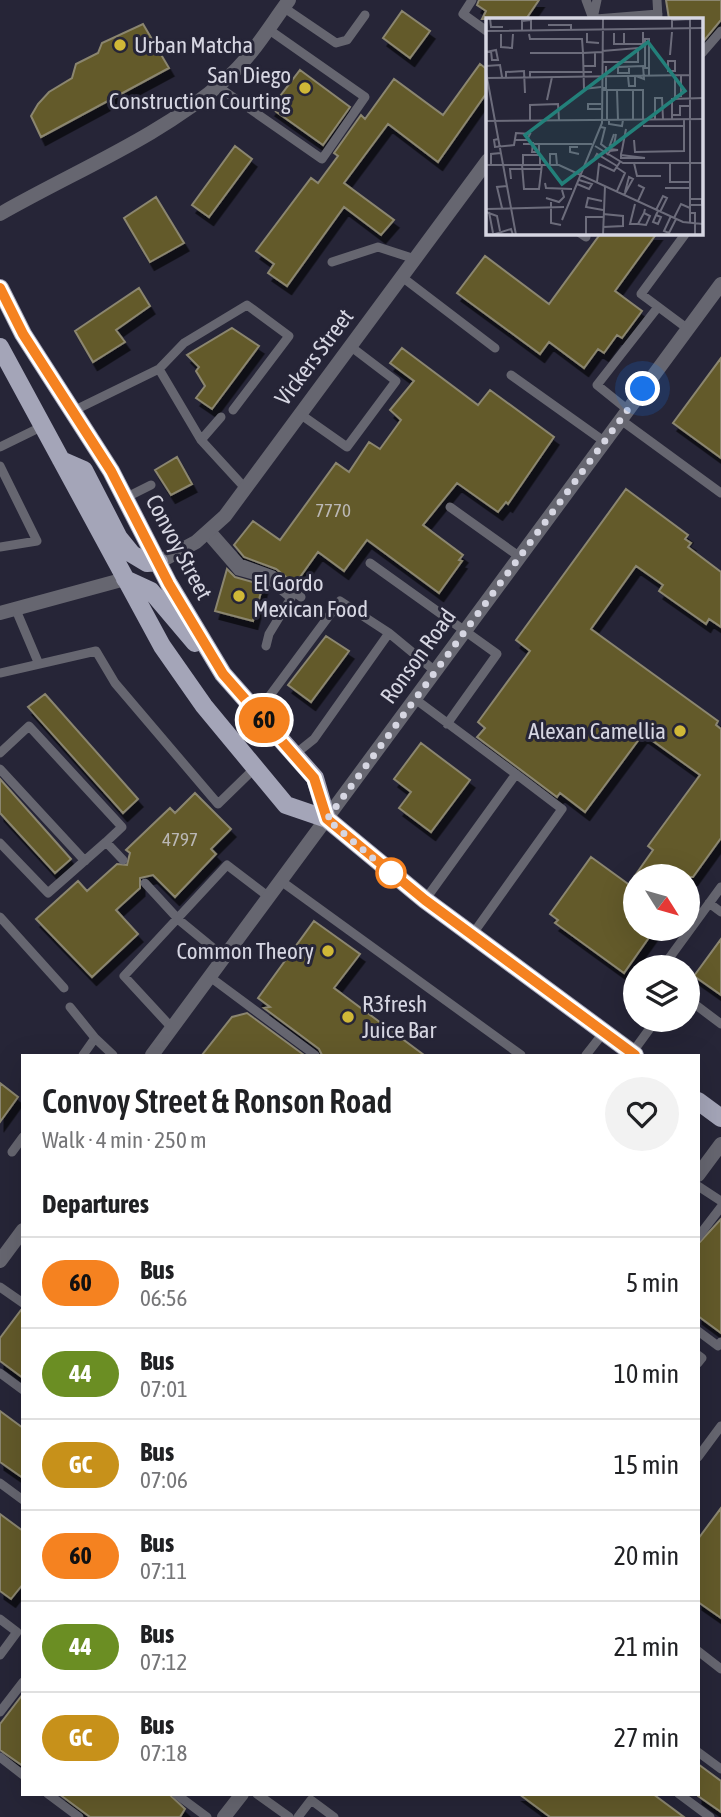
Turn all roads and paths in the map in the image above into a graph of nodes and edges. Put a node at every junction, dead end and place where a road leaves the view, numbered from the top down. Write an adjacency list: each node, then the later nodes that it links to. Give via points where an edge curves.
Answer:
1 (472, 0): 12 (lane, via 463,13)
2 (586, 0): 8 (lane)
3 (597, 0): 9 (lane)
4 (657, 0): 7 (lane)
5 (286, 4): 6 (lane, via 336,43 346,40); 11 (street)
6 (365, 15)
7 (658, 16): 10 (lane)
8 (594, 18)
9 (594, 18)
10 (615, 18)
11 (268, 29): 15 (street); 15 (lane, via 365,97 322,159)
12 (486, 30)
13 (721, 31): 14 (lane)
14 (704, 51)
15 (217, 86): 17 (street, via 182,114)
16 (486, 165): 19 (street, Vickers Street)
17 (0, 214)
18 (685, 234): 24 (lane, via 641,294)
19 (415, 259): 20 (lane, via 378,247); 21 (street, Vickers Street)
20 (331, 262)
21 (402, 277): 26 (street, Vickers Street); 28 (lane)
22 (721, 284): 25 (street, Ronson Road)
23 (0, 288): 32 (main road, Convoy Street, via 23,334)
24 (658, 307): 25 (lane); 34 (lane, via 597,385)
25 (688, 329): 34 (street, Ronson Road)
26 (350, 346): 33 (street, Vickers Street); 33 (lane, via 396,381 388,392 347,447)
27 (0, 347): 36 (main road)
28 (495, 348)
29 (159, 369): 31 (lane, via 184,343 247,305 289,336); 32 (lane); 37 (lane)
30 (512, 375): 38 (lane)
31 (233, 410)
32 (73, 411): 45 (main road, Convoy Street)
33 (300, 414): 43 (street, Vickers Street)
34 (625, 415): 38 (street, Ronson Road); 44 (lane)
35 (221, 417): 37 (lane)
36 (43, 426): 39 (lane); 40 (main road)
37 (201, 440): 43 (lane)
38 (605, 442): 49 (street, Ronson Road)
39 (0, 447)
40 (61, 460): 50 (main road, via 84,470 132,554 147,563); 52 (main road)
41 (0, 466): 48 (lane, via 37,541)
42 (151, 485): 45 (lane)
43 (245, 488): 47 (street, Vickers Street)
44 (721, 493)
45 (125, 498): 50 (main road, Convoy Street)
46 (450, 507): 49 (lane)
47 (209, 532): 50 (street, Vickers Street); 53 (lane, via 240,563 273,575); 58 (lane, via 238,571 268,579 291,598)
48 (0, 547)
49 (520, 557): 56 (street, Ronson Road)
50 (159, 562): 62 (main road, Convoy Street)
51 (370, 563): 56 (lane)
52 (125, 579): 54 (street); 62 (main road, via 151,591); 68 (main road, via 184,680)
53 (301, 597)
54 (16, 610): 55 (street); 59 (lane)
55 (0, 614)
56 (466, 631): 60 (street, Ronson Road); 65 (lane, via 497,654)
57 (388, 634): 60 (lane); 64 (lane, via 340,601); 67 (lane, via 314,739)
58 (266, 646)
59 (38, 662): 61 (lane); 68 (lane, via 96,651 115,683 218,804)
60 (435, 671): 63 (street, Ronson Road)
61 (0, 673)
62 (223, 674): 64 (main road, Convoy Street)
63 (415, 699): 65 (lane); 71 (street, Ronson Road)
64 (257, 713): 67 (main road, Convoy Street)
65 (447, 724): 70 (lane)
66 (0, 753): 72 (lane, via 29,726 122,827)
67 (294, 755): 71 (main road, Convoy Street, via 314,778)
68 (255, 768): 71 (main road, via 286,805)
69 (0, 769): 75 (lane)
70 (516, 774): 80 (lane); 85 (lane, via 562,809)
71 (327, 819): 76 (street, Ronson Road); 80 (main road)
72 (106, 842): 74 (lane); 75 (lane)
73 (0, 843): 75 (lane, via 48,893)
74 (123, 859)
75 (85, 861)
76 (281, 881): 79 (street, Ronson Road); 102 (lane)
77 (145, 883): 84 (lane)
78 (721, 887): 81 (lane)
79 (269, 897): 84 (lane, via 227,865); 87 (street, Ronson Road)
80 (425, 900): 85 (main road)
81 (709, 903): 82 (lane); 86 (lane)
82 (721, 912)
83 (0, 917): 89 (lane)
84 (179, 920): 87 (lane); 93 (lane, via 124,975)
85 (472, 935): 94 (main road)
86 (671, 955)
87 (224, 957): 88 (street, Ronson Road)
88 (210, 977): 93 (street, Ronson Road); 101 (lane)
89 (64, 988)
90 (69, 1007): 96 (lane)
91 (700, 1008): 92 (lane)
92 (721, 1024)
93 (172, 1028): 98 (street, Ronson Road)
94 (604, 1032): 97 (main road); 103 (lane)
95 (645, 1032): 97 (lane)
96 (95, 1038): 99 (lane); 100 (lane)
97 (626, 1052)
98 (158, 1053)
99 (84, 1054)
100 (112, 1054)
101 (314, 1054)
102 (520, 1054)
103 (587, 1054)
104 (700, 1102): 105 (main road)
105 (721, 1118)
106 (21, 1140): 108 (lane)
107 (721, 1144): 109 (street)
108 (12, 1152)
109 (700, 1172)
110 (700, 1188): 111 (lane)
111 (721, 1204): 113 (lane)
112 (21, 1233): 114 (street)
113 (700, 1234)
114 (0, 1261)
115 (0, 1287): 116 (lane)
116 (21, 1302)
117 (700, 1332): 118 (lane, via 718,1346)
118 (721, 1342)
119 (0, 1373): 120 (lane)
120 (21, 1389)
121 (721, 1426): 122 (lane)
122 (700, 1454)
123 (0, 1483): 124 (lane)
124 (21, 1499)
125 (0, 1619): 127 (lane, via 17,1632)
126 (700, 1653): 128 (lane)
127 (0, 1655)
128 (721, 1669)
129 (21, 1685): 130 (lane)
130 (0, 1712)
131 (700, 1753): 133 (lane)
132 (0, 1758): 134 (lane)
133 (721, 1769)
134 (21, 1774)
135 (51, 1796): 140 (lane)
136 (179, 1796): 141 (lane)
137 (241, 1796): 142 (street)
138 (260, 1796): 143 (lane)
139 (682, 1796): 146 (lane)
140 (79, 1817)
141 (208, 1817)
142 (225, 1817)
143 (289, 1817)
144 (298, 1817): 145 (lane, via 311,1800)
145 (334, 1817)
146 (710, 1817)

